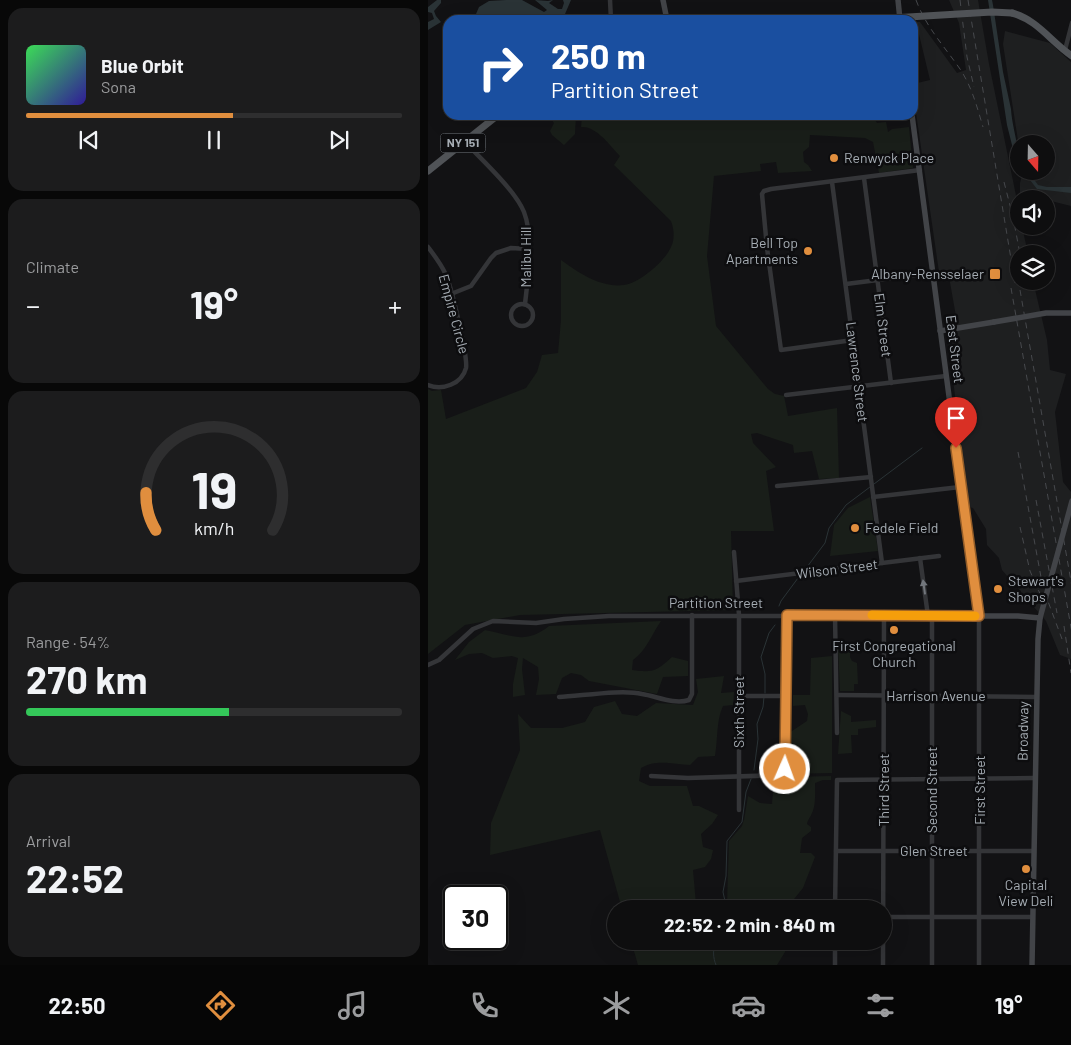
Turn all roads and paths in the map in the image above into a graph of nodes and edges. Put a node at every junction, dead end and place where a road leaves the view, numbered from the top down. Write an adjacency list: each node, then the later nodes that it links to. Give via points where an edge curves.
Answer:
1 (610, 0): 4 (street)
2 (663, 0): 5 (street)
3 (898, 0): 6 (street)
4 (611, 15)
5 (665, 15)
6 (900, 15)
7 (918, 16): 9 (main road, bridge, via 1012,13 1036,24)
8 (1072, 23): 9 (street)
9 (1064, 50): 10 (main road)
10 (1072, 56)
11 (492, 120): 13 (main road, NY 151)
12 (913, 120): 15 (street, East Street)
13 (465, 142): 14 (main road, NY 151); 19 (street, Malibu Hill, via 519,203 527,222)
14 (428, 170)
15 (920, 170): 16 (street); 20 (street, East Street)
16 (864, 178): 17 (street); 21 (street, Elm Street)
17 (832, 182): 22 (street, Lawrence Street); 27 (street, via 763,192 767,248 781,350)
18 (429, 249): 23 (street, Empire Circle, via 445,273)
19 (528, 249): 23 (street, via 511,248 496,253 471,286); 24 (street, Malibu Hill)
20 (933, 273): 21 (street); 26 (street, East Street)
21 (877, 280): 22 (street); 29 (street, Elm Street)
22 (846, 284): 27 (street, Lawrence Street)
23 (451, 294): 30 (street, Empire Circle, via 466,368 449,386)
24 (525, 304): 24 (street, Malibu Hill, via 531,308 533,316 527,325 520,326 512,320 511,312 518,304)
25 (1072, 313): 26 (street, bridge, via 1046,313)
26 (940, 331): 28 (street, East Street)
27 (853, 340): 31 (street, Lawrence Street)
28 (946, 376): 29 (street); 35 (street, East Street)
29 (890, 383): 31 (street)
30 (428, 385)
31 (859, 386): 32 (street); 33 (street, Lawrence Street)
32 (786, 395)
33 (871, 479): 34 (street); 36 (street, Lawrence Street)
34 (777, 486)
35 (960, 487): 36 (street); 49 (street, East Street)
36 (873, 498): 41 (street, Lawrence Street)
37 (1072, 501): 50 (street, Broadway, bridge)
38 (734, 552): 42 (street, Sixth Street)
39 (939, 556): 40 (street, Wilson Street)
40 (920, 558): 41 (street, Wilson Street); 48 (street, Second Street, one-way to 40)
41 (882, 563): 42 (street, Wilson Street)
42 (736, 581): 44 (street, Sixth Street)
43 (692, 615): 44 (street, Partition Street); 51 (street, Partition Street, via 609,616 484,624); 57 (street, via 692,694 689,700 657,698 641,693)
44 (739, 615): 45 (street, Partition Street); 52 (street, Sixth Street)
45 (787, 615): 46 (street, Partition Street); 53 (street)
46 (835, 615): 47 (street, Partition Street); 54 (street)
47 (884, 616): 48 (street, Partition Street); 55 (street, Third Street)
48 (930, 616): 49 (street, Partition Street); 56 (street, Second Street)
49 (979, 616): 50 (street, Partition Street); 58 (street, First Street)
50 (1040, 618): 59 (street, Broadway)
51 (428, 665)
52 (739, 696): 53 (street); 62 (street, Sixth Street)
53 (787, 696): 62 (street, via 784,775)
54 (837, 696): 55 (street, Harrison Avenue); 60 (street)
55 (884, 696): 56 (street, Harrison Avenue); 65 (street, Third Street)
56 (932, 696): 58 (street, Harrison Avenue); 66 (street, Second Street)
57 (559, 697)
58 (979, 697): 59 (street, Harrison Avenue); 63 (street, First Street)
59 (1036, 697): 64 (street, Broadway)
60 (838, 733)
61 (651, 776): 62 (street)
62 (740, 777): 67 (street, Sixth Street)
63 (980, 778): 64 (street); 66 (street); 71 (street, First Street)
64 (1034, 778): 72 (street, Broadway)
65 (884, 779): 66 (street); 68 (street, via 837,780); 69 (street, Third Street)
66 (932, 779): 70 (street, Second Street)
67 (739, 810)
68 (836, 851): 69 (street, Glen Street); 73 (street)
69 (884, 851): 70 (street, Glen Street); 74 (street, Third Street)
70 (932, 851): 71 (street, Glen Street); 77 (street, Second Street)
71 (980, 851): 72 (street, Glen Street); 78 (street, First Street)
72 (1033, 851): 75 (street, Broadway)
73 (835, 900)
74 (883, 900)
75 (1032, 916): 78 (street); 85 (street, Broadway)
76 (892, 918): 77 (street)
77 (931, 918): 78 (street); 83 (street, Second Street)
78 (980, 918): 84 (street, First Street)
79 (835, 950): 81 (street)
80 (883, 950): 82 (street, Third Street)
81 (835, 965)
82 (883, 965)
83 (932, 965)
84 (979, 965)
85 (1032, 965)

